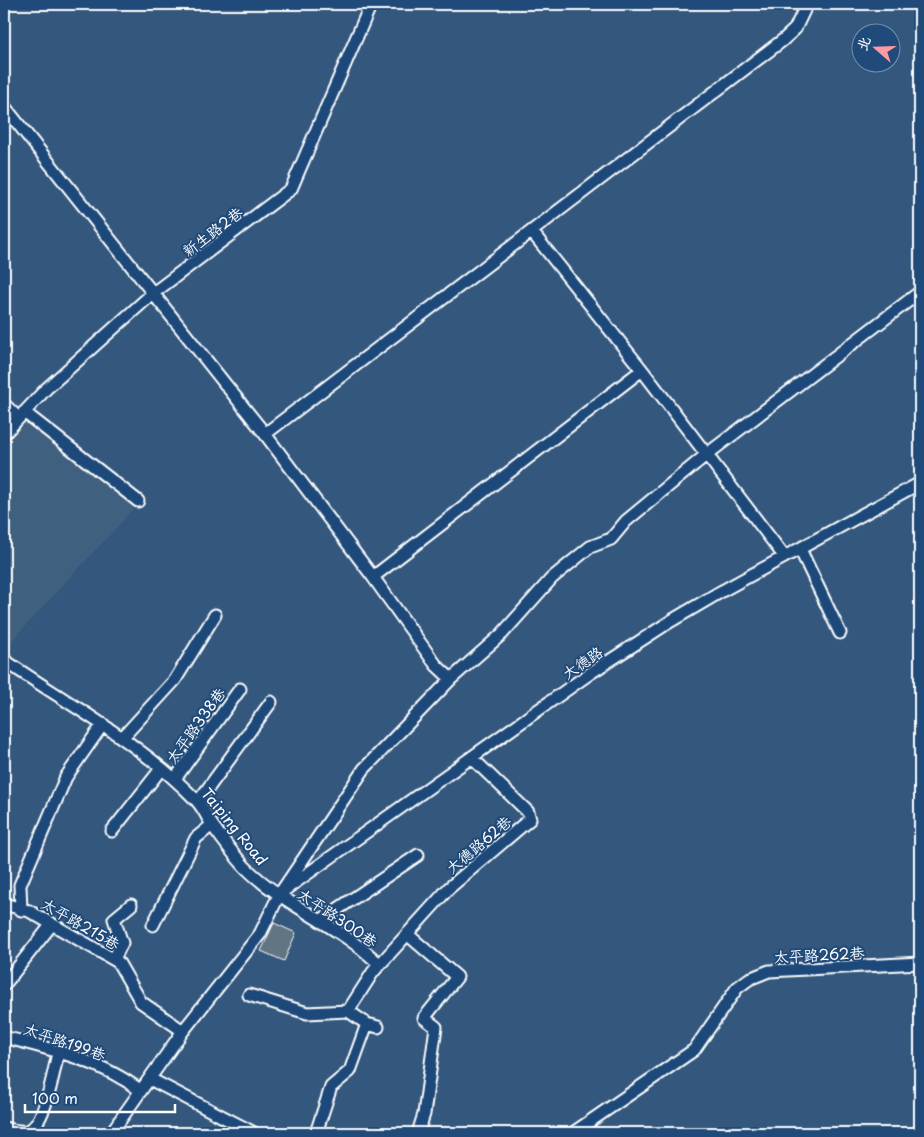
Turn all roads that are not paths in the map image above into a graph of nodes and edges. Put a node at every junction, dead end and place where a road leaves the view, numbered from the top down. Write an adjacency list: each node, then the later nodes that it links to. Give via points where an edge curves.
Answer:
1 (371, 4): 6 (street, 新生路2巷, via 291,189)
2 (807, 4): 4 (street, via 795,29 783,40)
3 (4, 106): 6 (street)
4 (532, 232): 7 (street); 11 (street)
5 (920, 292): 12 (street)
6 (152, 294): 9 (street, 新生路2巷); 11 (street)
7 (642, 370): 12 (street); 17 (street)
8 (4, 404): 9 (street)
9 (21, 415): 10 (street, 新生路2巷); 14 (street)
10 (4, 434)
11 (265, 434): 17 (street)
12 (706, 455): 16 (street); 21 (street, via 626,521 610,539 590,547 552,578 502,634)
13 (920, 483): 15 (street, 大德路)
14 (138, 501)
15 (800, 549): 16 (street, 大德路); 19 (street)
16 (784, 556): 26 (street, 大德路, via 614,658)
17 (373, 577): 21 (street, via 436,665)
18 (215, 615): 25 (street, via 175,680)
19 (840, 633)
20 (4, 660): 24 (street, Taiping Road)
21 (451, 679): 33 (street, via 364,769)
22 (240, 689): 28 (street, 太平路338巷)
23 (271, 702): 29 (street)
24 (103, 724): 25 (street, Taiping Road); 36 (street, 太平路215巷, via 66,777 20,885)
25 (123, 737): 27 (street, Taiping Road)
26 (472, 758): 33 (street, 大德路); 40 (street, 大德路62巷, via 528,812 530,819 449,888)
27 (161, 769): 28 (street, Taiping Road); 31 (street)
28 (174, 779): 29 (street, Taiping Road)
29 (198, 802): 30 (street, Taiping Road)
30 (212, 825): 33 (street, Taiping Road, via 245,867); 39 (street, via 196,838)
31 (112, 831)
32 (418, 855): 37 (street)
33 (279, 895): 37 (street, 太平路300巷); 47 (street, via 260,934)
34 (4, 904): 36 (street, 太平路215巷)
35 (131, 905): 41 (street, via 114,919 122,943)
36 (21, 910): 38 (street, 太平路215巷)
37 (320, 921): 43 (street, 太平路300巷)
38 (52, 924): 41 (street, 太平路215巷); 44 (street)
39 (153, 925)
40 (407, 934): 43 (street, 太平路300巷); 56 (street, via 457,977 424,1018 436,1027 424,1114)
41 (114, 959): 47 (street, 太平路215巷, via 141,1002)
42 (920, 963): 57 (street, 太平路262巷, via 769,971 749,979 737,988 694,1050)
43 (380, 964): 46 (street, 太平路300巷, via 362,985)
44 (4, 985)
45 (249, 995): 46 (street, via 307,1013)
46 (348, 1011): 55 (street, via 373,1025 350,1072 331,1087)
47 (183, 1031): 50 (street)
48 (4, 1036): 49 (street, 太平路199巷)
49 (58, 1052): 51 (street, 太平路199巷, via 90,1062); 52 (street, via 46,1104 34,1128 27,1131)
50 (150, 1079): 51 (street); 54 (street)
51 (142, 1091): 53 (street)
52 (4, 1128)
53 (111, 1133)
54 (254, 1133)
55 (316, 1133)
56 (418, 1133)
57 (574, 1133)

